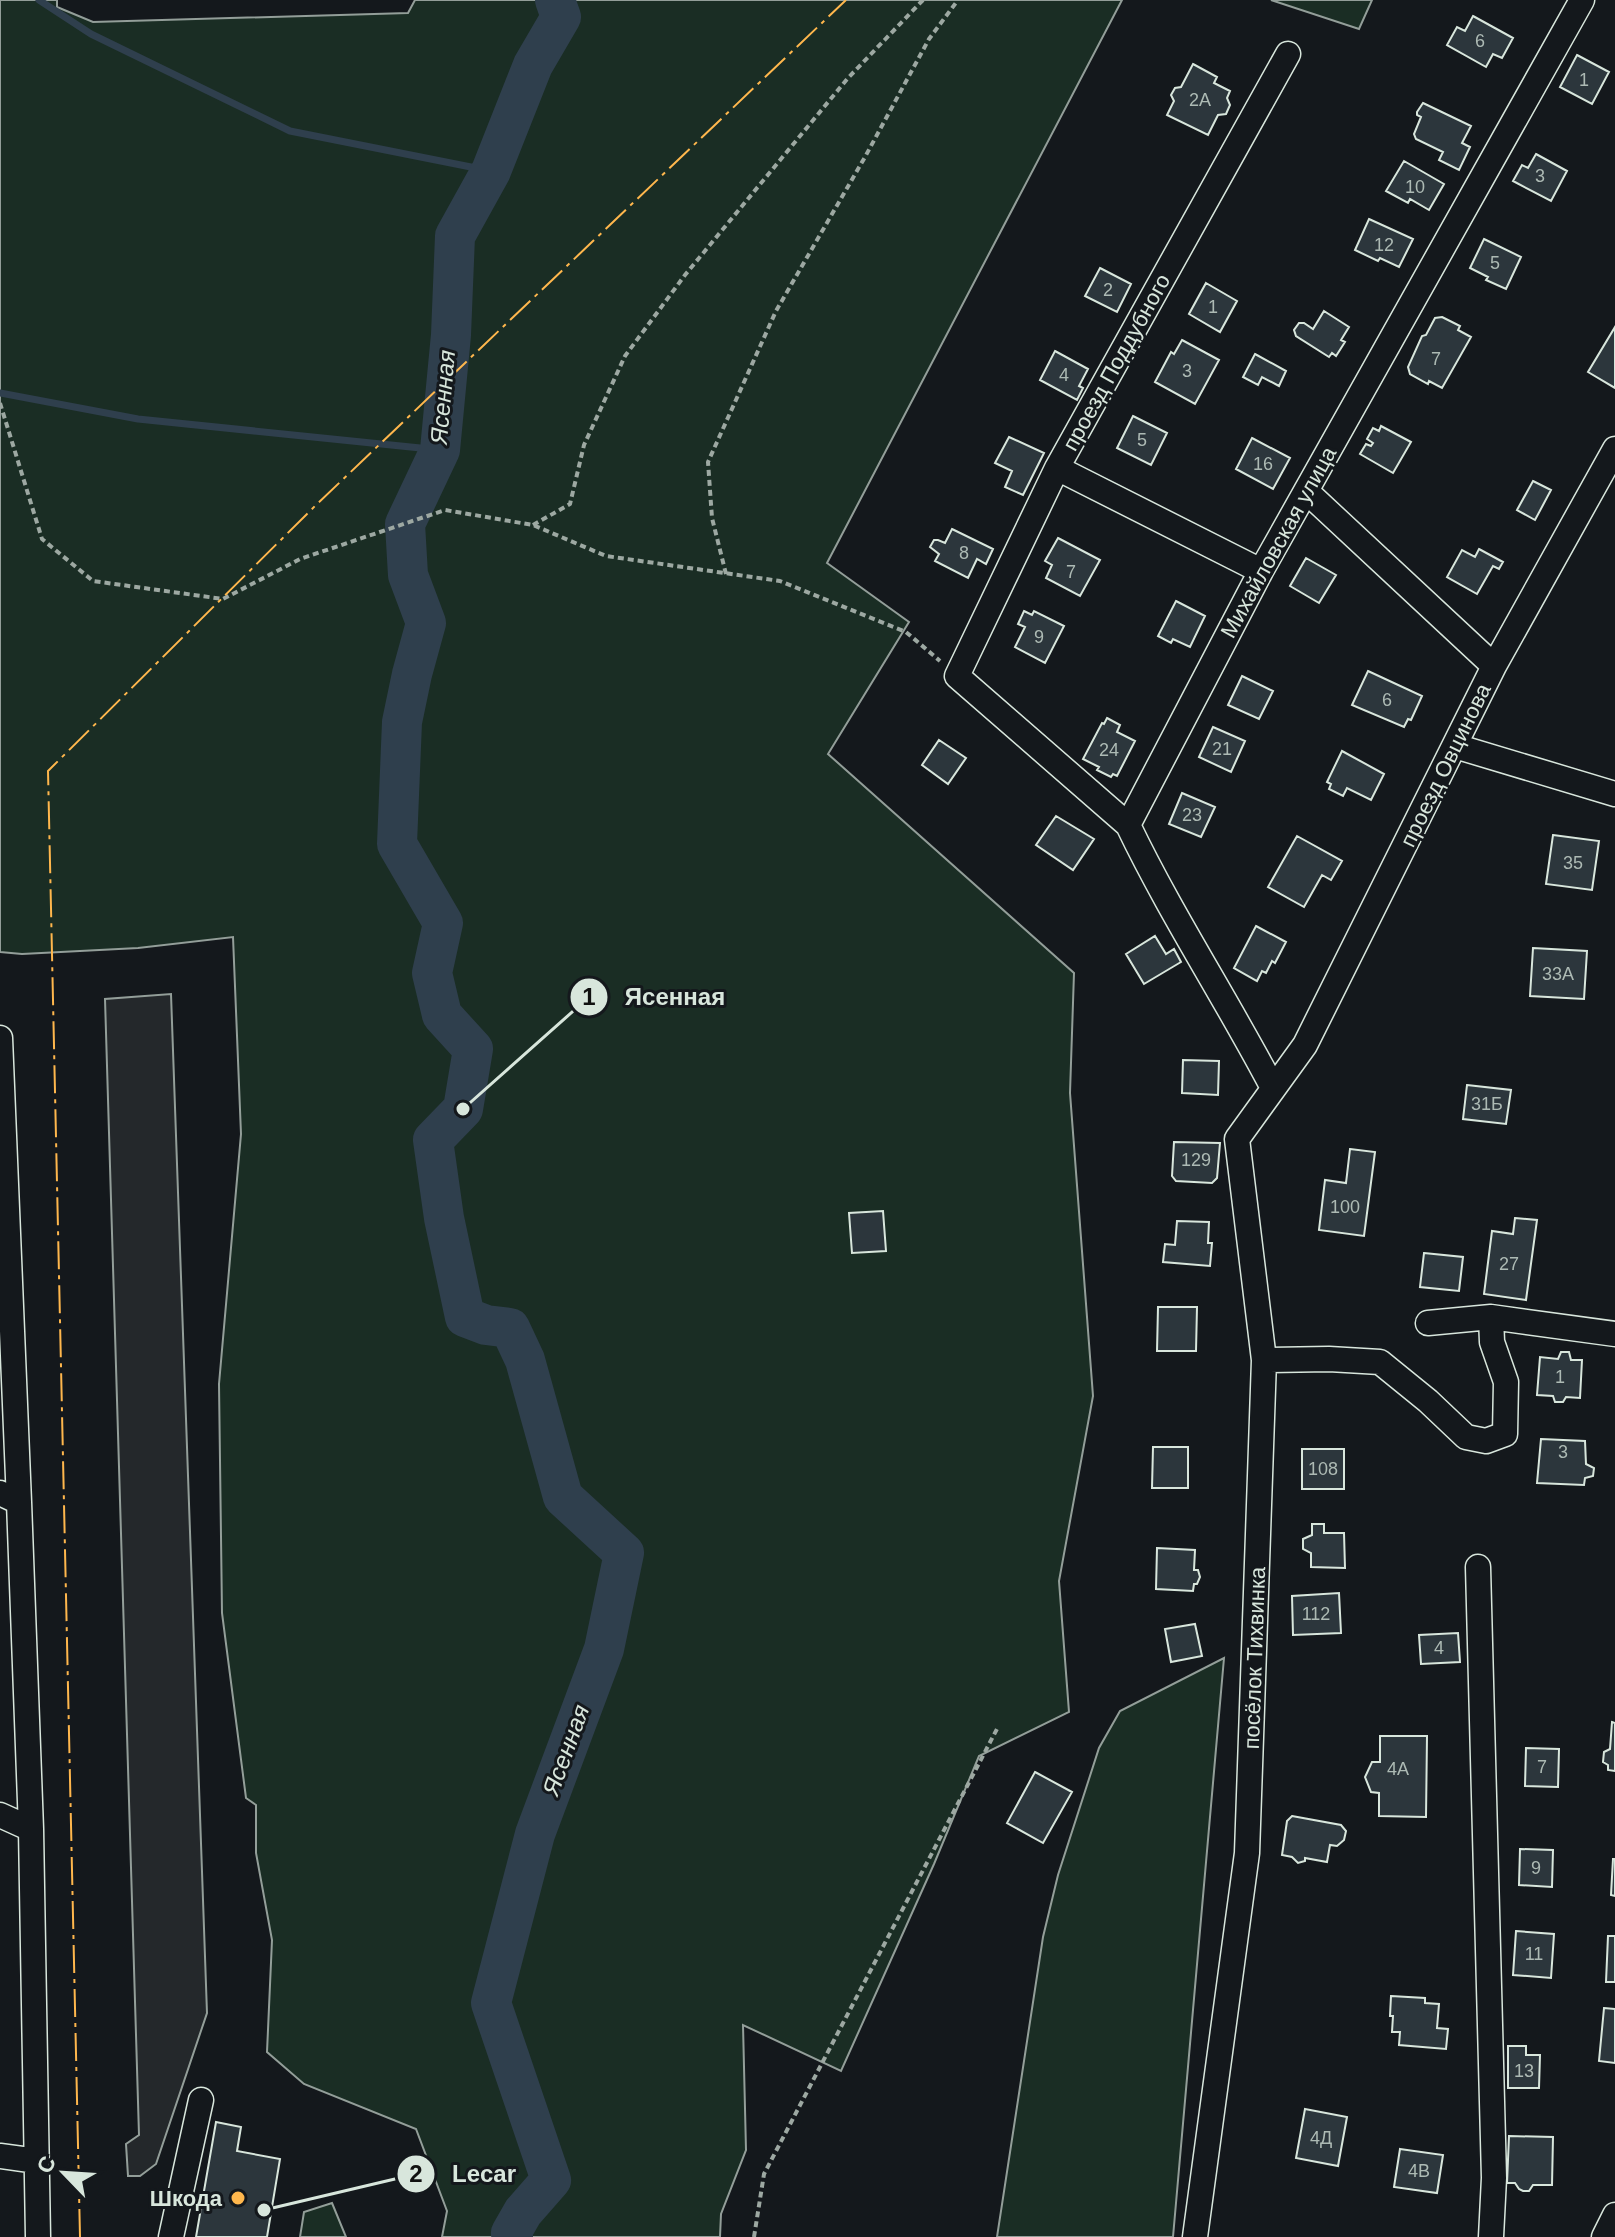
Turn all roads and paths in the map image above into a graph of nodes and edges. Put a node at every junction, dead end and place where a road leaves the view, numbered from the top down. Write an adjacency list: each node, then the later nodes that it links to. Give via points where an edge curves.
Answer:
1 (923, 0): 9 (path, via 848,78 685,275 625,356 584,445 570,504)
2 (958, 0): 11 (path, via 929,39 776,311 708,462 712,518)
3 (1582, 0): 8 (street, Михайловская улица)
4 (1288, 54): 7 (street, проезд Поддубного)
5 (0, 403): 9 (path, via 42,539 93,581 223,599 300,559 445,510)
6 (1615, 449): 12 (street)
7 (1057, 468): 10 (street); 13 (street, проезд Поддубного)
8 (1306, 491): 10 (street, Михайловская улица); 12 (street, проезд Овцинова)
9 (533, 525): 11 (path, via 606,556)
10 (1261, 571): 16 (street, Михайловская улица)
11 (726, 574): 13 (path, via 780,581 906,632)
12 (1494, 666): 14 (street, проезд Овцинова)
13 (957, 676): 16 (street)
14 (1455, 746): 15 (street); 18 (street, проезд Овцинова, via 1305,1045)
15 (1615, 794)
16 (1128, 825): 18 (street)
17 (0, 1038): 23 (street)
18 (1273, 1088): 22 (street, посёлок Тихвинка, via 1237,1139)
19 (1491, 1317): 20 (street); 21 (street); 22 (street, via 1492,1342 1506,1382 1505,1434 1486,1441 1466,1437 1380,1362)
20 (1428, 1323)
21 (1615, 1334)
22 (1264, 1360): 35 (street, посёлок Тихвинка, via 1247,1853)
23 (10, 1498): 27 (street)
24 (1478, 1567): 36 (street, via 1494,2178)
25 (998, 1727): 34 (path, via 764,2174)
26 (0, 1815): 27 (street)
27 (31, 1829): 30 (street)
28 (201, 2100): 33 (street)
29 (0, 2156): 30 (street)
30 (37, 2161): 32 (street)
31 (1615, 2215): 37 (street)
32 (38, 2237)
33 (171, 2237)
34 (754, 2237)
35 (1195, 2237)
36 (1491, 2237)
37 (1604, 2237)

